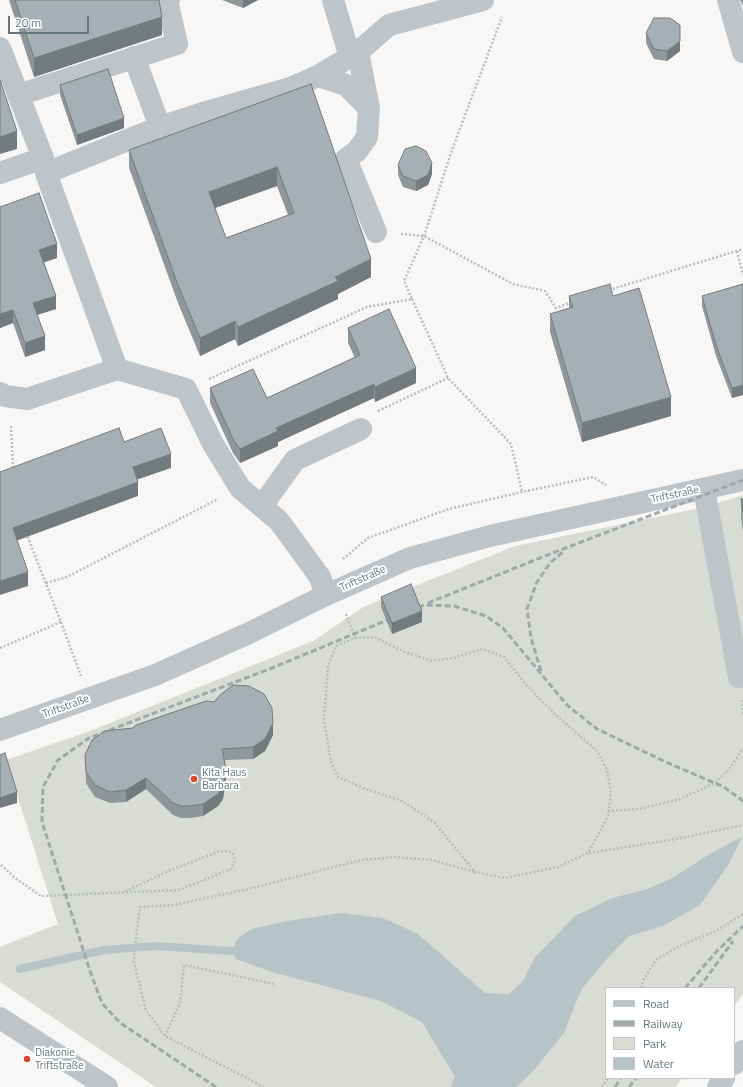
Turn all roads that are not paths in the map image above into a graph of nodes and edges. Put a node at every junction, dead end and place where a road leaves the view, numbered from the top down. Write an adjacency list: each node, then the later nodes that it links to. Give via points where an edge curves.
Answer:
1 (169, 0): 8 (street, via 177,44)
2 (333, 0): 7 (street)
3 (483, 0): 7 (street, via 389,25)
4 (728, 0): 6 (street)
5 (0, 48): 10 (street)
6 (743, 52)
7 (354, 54): 9 (street); 11 (street)
8 (134, 57): 10 (street); 12 (street)
9 (318, 76): 11 (street, via 346,85); 12 (street, via 290,88)
10 (18, 95): 13 (street)
11 (369, 108): 15 (street, via 367,137 346,159)
12 (160, 127): 13 (street)
13 (45, 165): 14 (street); 16 (street)
14 (0, 173)
15 (376, 232)
16 (117, 369): 17 (street, via 27,399); 21 (street, via 186,389 213,444 240,488)
17 (0, 393)
18 (361, 429): 21 (street, via 295,460)
19 (743, 480): 20 (street, Triftstraße)
20 (704, 489): 22 (street, Triftstraße, via 490,536 410,558); 23 (street, via 739,677)
21 (262, 506): 22 (street, via 279,521)
22 (332, 593): 24 (street, Triftstraße, via 155,675)
23 (743, 676)
24 (0, 730)
25 (0, 1018): 28 (street)
26 (743, 1051): 27 (street)
27 (735, 1063)
28 (107, 1087)

